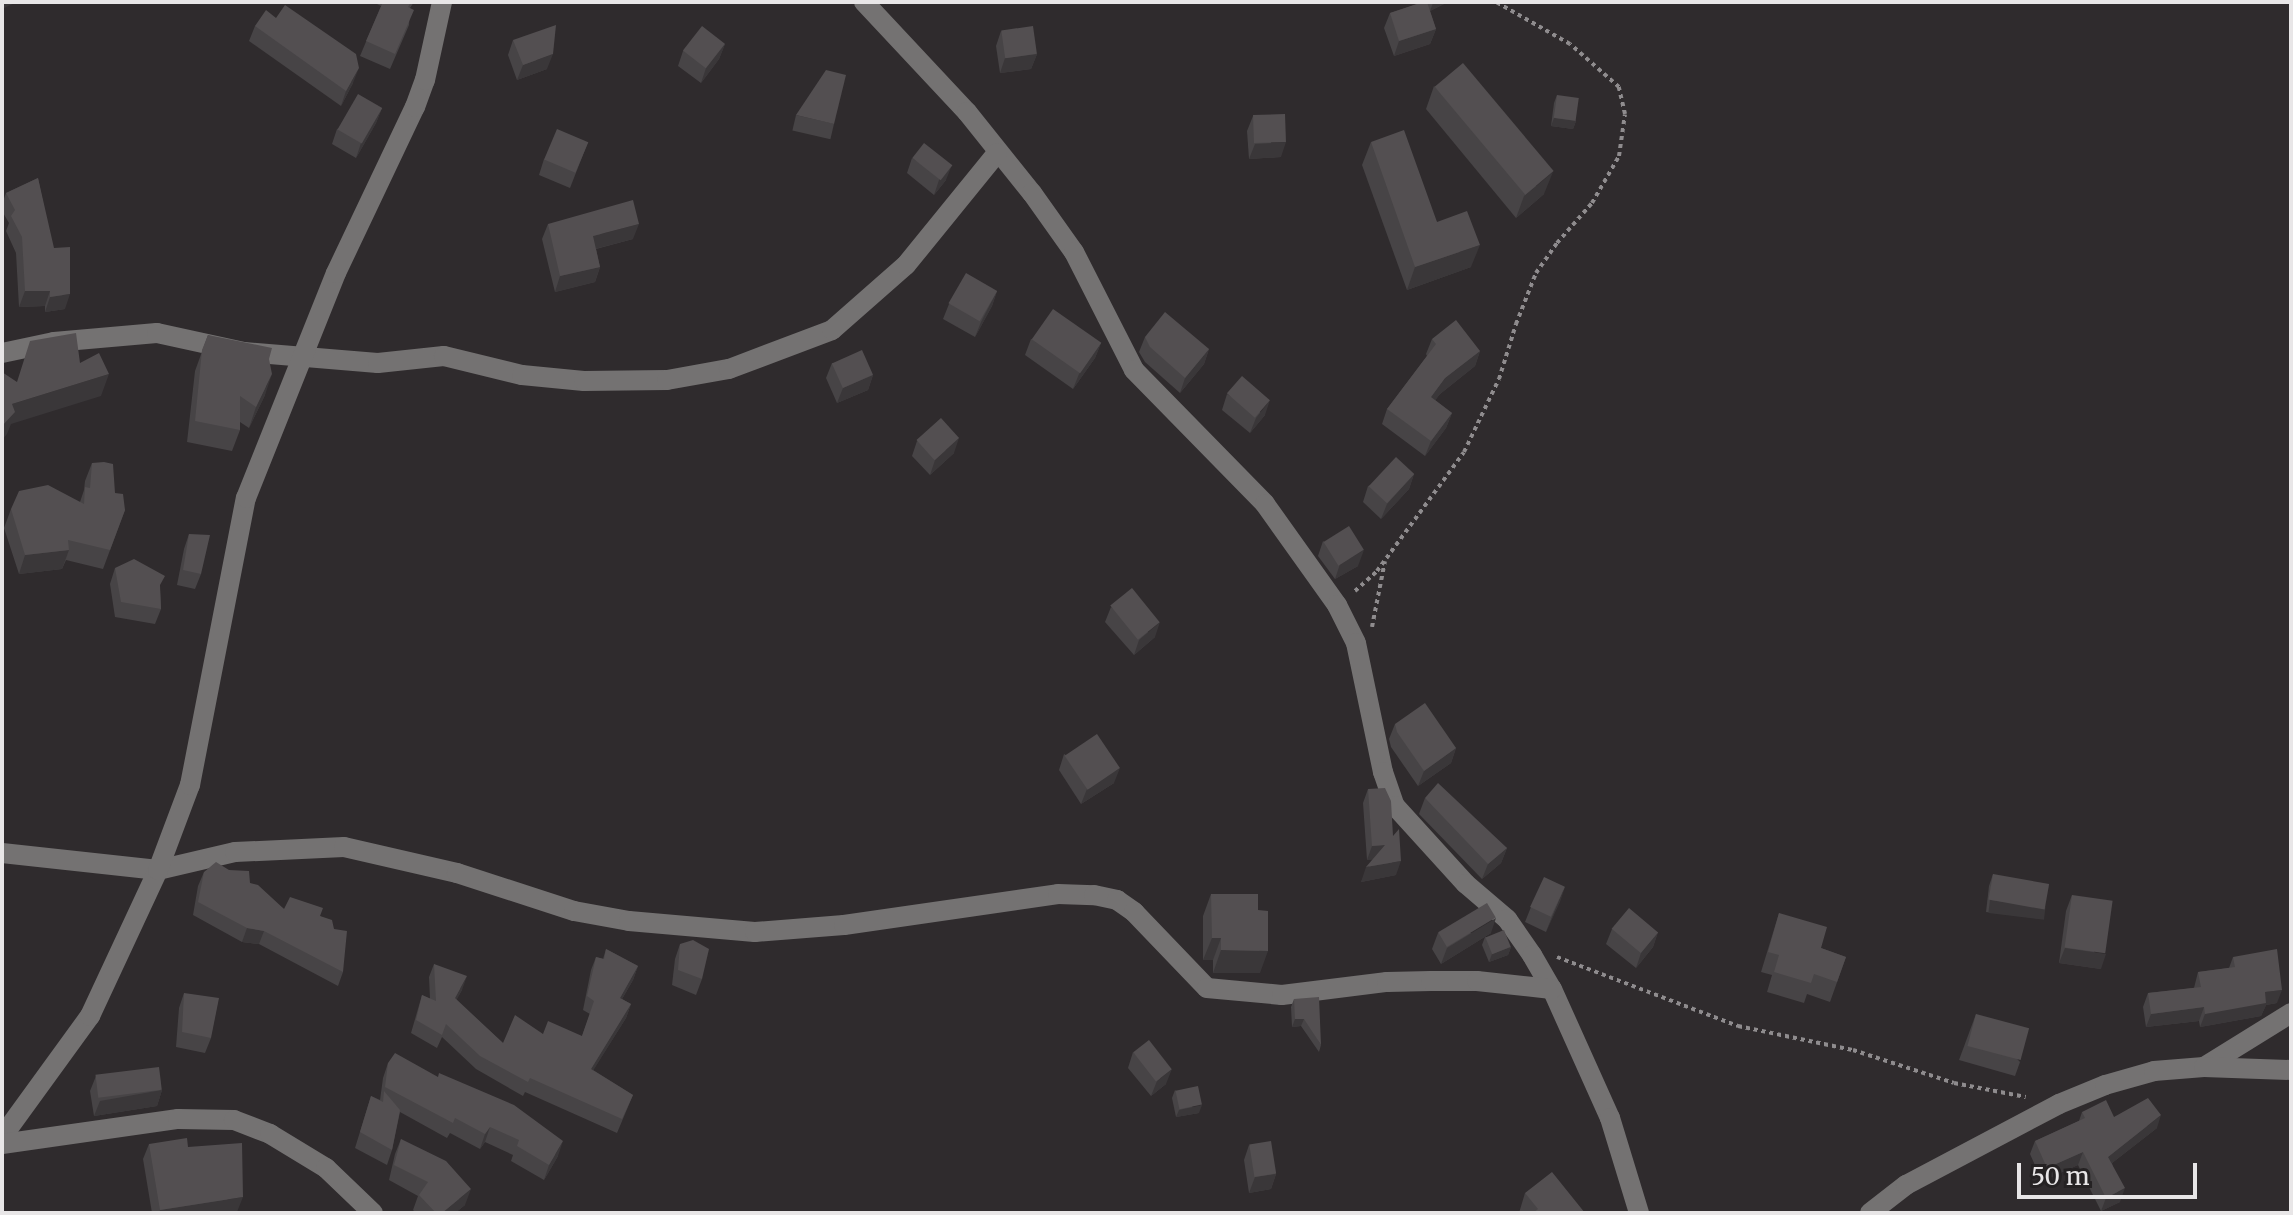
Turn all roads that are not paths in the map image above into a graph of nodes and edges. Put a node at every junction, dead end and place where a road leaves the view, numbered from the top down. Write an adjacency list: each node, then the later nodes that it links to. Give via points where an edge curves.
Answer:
1 (442, 2): 5 (street, via 415,107)
2 (864, 2): 3 (street, via 967,112)
3 (997, 153): 5 (street, via 906,265 832,330 729,369 667,380 584,381 522,375 444,356 378,363); 8 (street, via 1074,252 1134,370 1265,504 1337,605 1356,643 1395,806 1466,884 1507,919)
4 (2, 353): 5 (street, via 54,342 157,333)
5 (301, 359): 7 (street, via 246,498 190,785)
6 (2, 853): 7 (street)
7 (158, 870): 8 (street, via 235,852 344,847 457,873 574,911 755,932 844,925 1058,894 1094,895 1117,900 1134,912 1207,988 1282,995 1387,982 1462,981); 12 (street, via 90,1016)
8 (1552, 989): 15 (street, via 1610,1118)
9 (2291, 1013): 10 (street)
10 (2204, 1067): 11 (street); 16 (street, via 2154,1071 2059,1104 1906,1185)
11 (2291, 1070)
12 (2, 1137)
13 (2, 1144): 14 (street, via 178,1119 234,1120 270,1134 326,1168)
14 (373, 1213)
15 (1639, 1213)
16 (1870, 1213)

